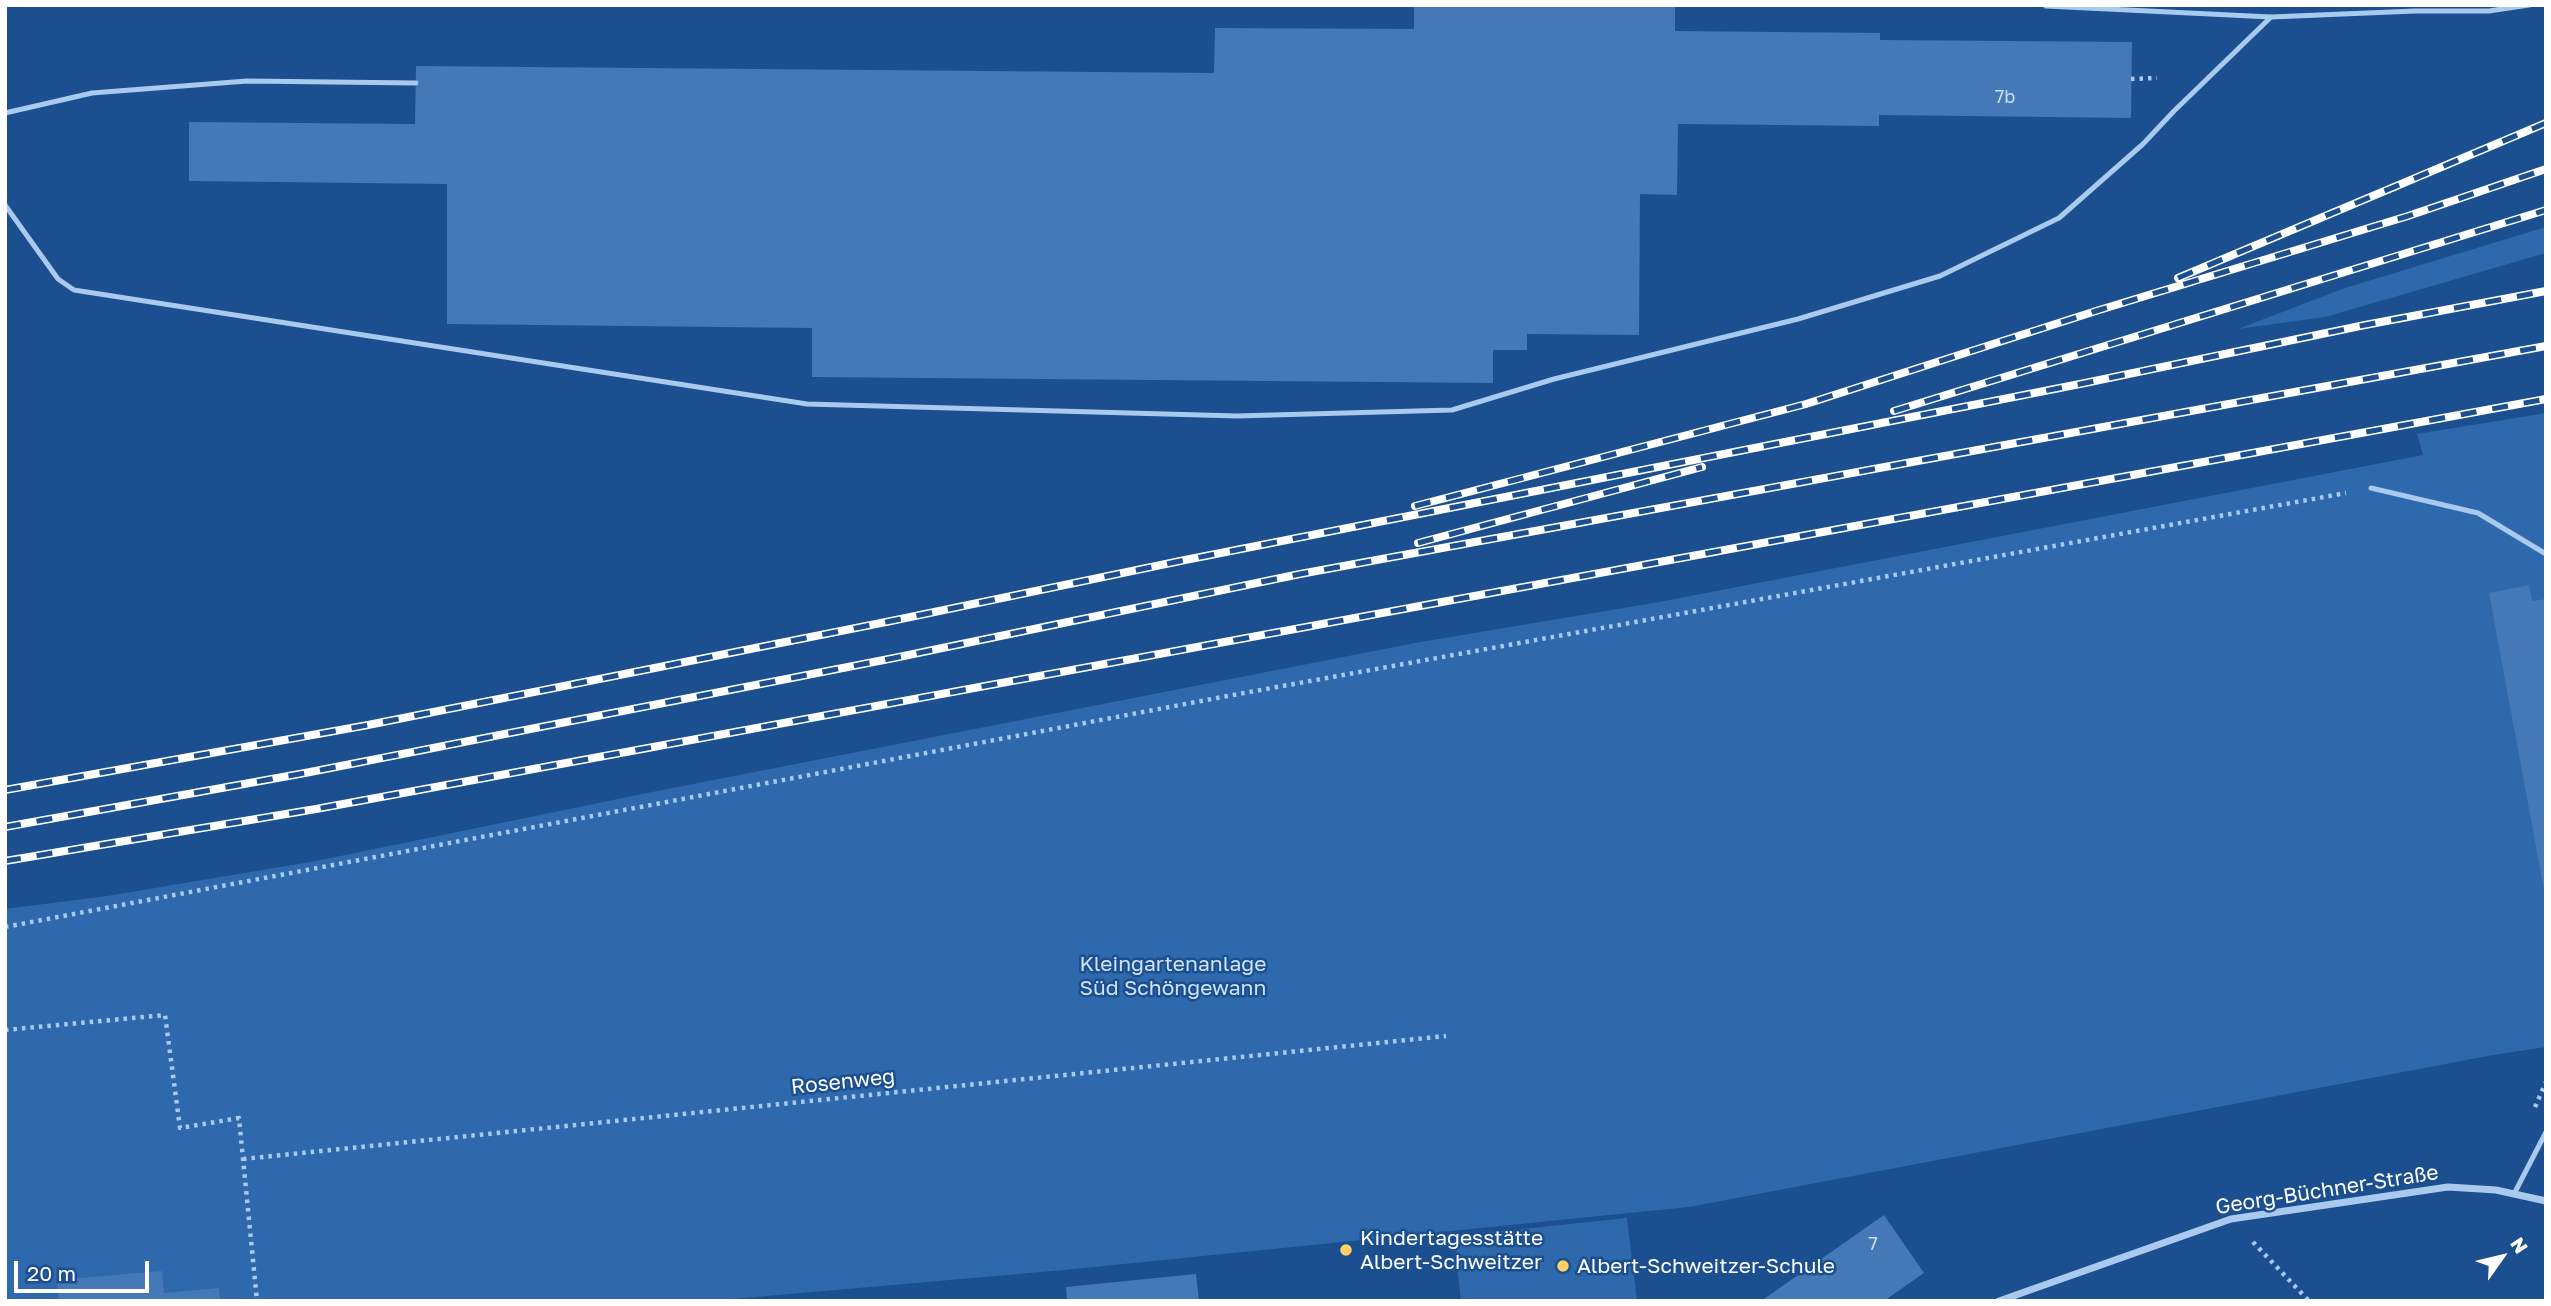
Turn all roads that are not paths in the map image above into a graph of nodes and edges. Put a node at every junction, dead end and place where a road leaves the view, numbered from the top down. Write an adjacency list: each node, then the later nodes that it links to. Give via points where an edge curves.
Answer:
1 (2529, 5): 3 (lane, via 2489,11)
2 (2046, 6): 3 (lane)
3 (2271, 16): 6 (lane, via 2144,144 2059,218 1940,276 1798,319 1555,379 1452,410 1237,416 807,404 74,290 58,279)
4 (416, 83): 5 (lane, via 247,80 92,93)
5 (5, 113)
6 (5, 205)
7 (2371, 488): 8 (lane, via 2478,513)
8 (2546, 554)
9 (2546, 1132): 10 (lane)
10 (2514, 1194): 11 (street, Georg-Büchner-Straße); 12 (street, Georg-Büchner-Straße, via 2448,1187 2231,1219)
11 (2546, 1201)
12 (1999, 1301)

